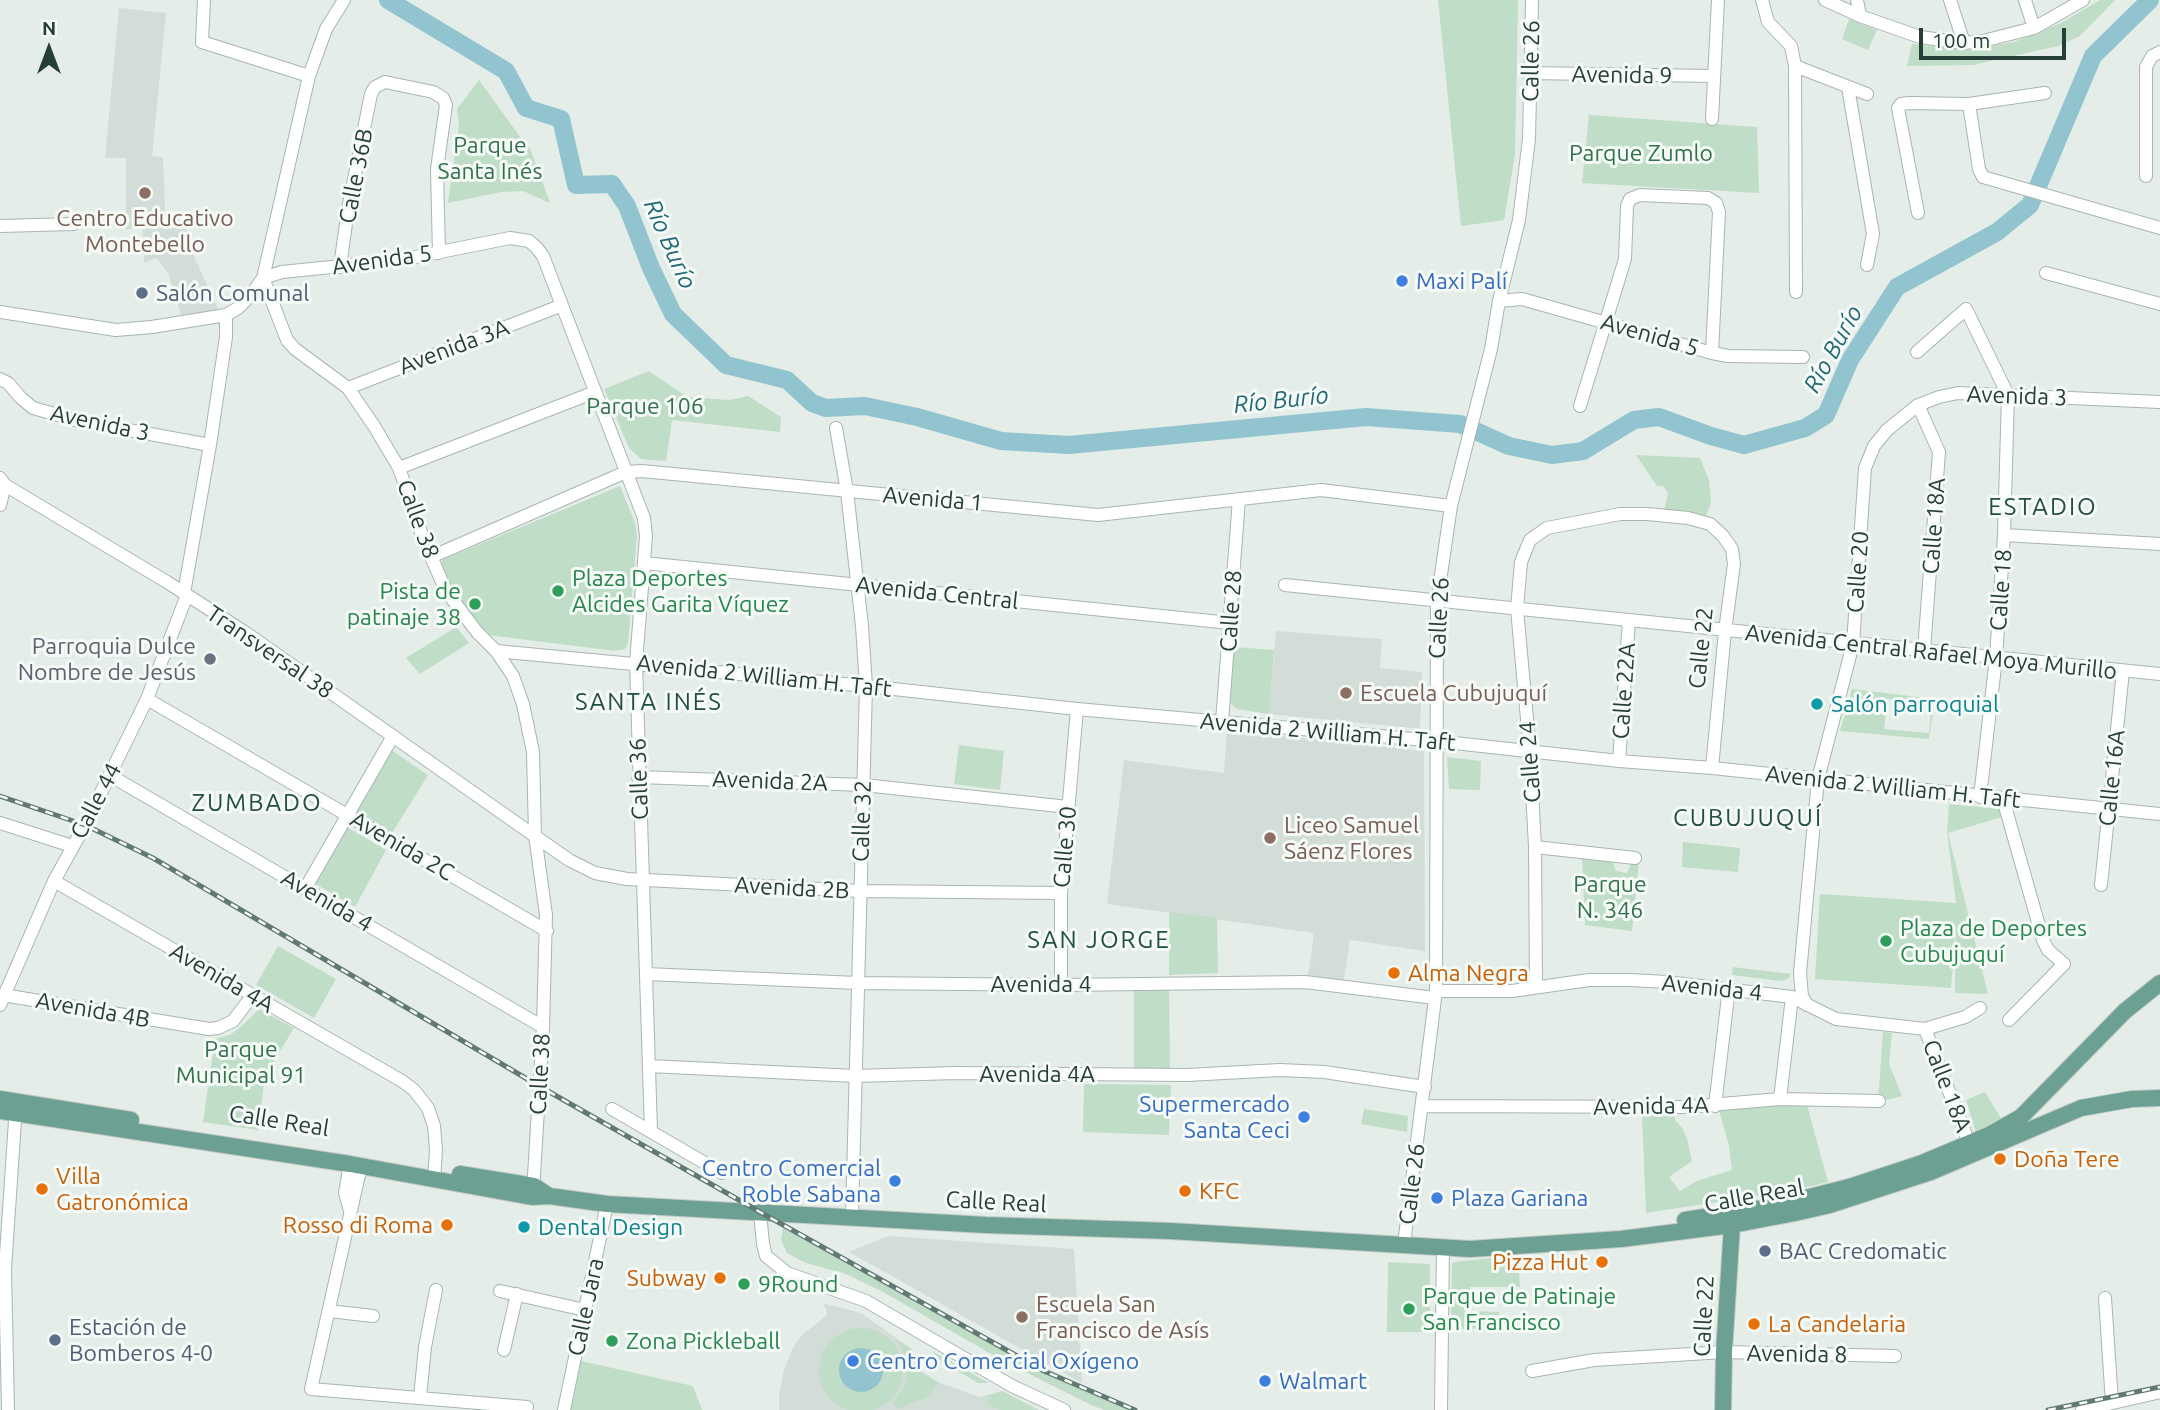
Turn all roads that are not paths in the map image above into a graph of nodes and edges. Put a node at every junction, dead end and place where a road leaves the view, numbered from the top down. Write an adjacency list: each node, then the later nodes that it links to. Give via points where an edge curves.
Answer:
1 (204, 0): 18 (street, via 202,42)
2 (344, 0): 18 (street, via 326,29)
3 (1532, 0): 17 (street, Calle 26)
4 (1718, 0): 19 (street)
5 (1773, 0): 11 (street)
6 (1825, 0): 12 (street)
7 (1857, 0): 12 (street)
8 (1950, 0): 14 (street)
9 (2025, 0): 13 (street)
10 (2083, 0): 13 (street)
11 (1765, 6): 16 (street, via 1768,22 1791,46)
12 (1860, 16): 14 (street, via 1920,37)
13 (2034, 28): 14 (street)
14 (1964, 43)
15 (2156, 54): 25 (street, via 2146,67)
16 (1795, 66): 20 (street); 36 (street)
17 (1531, 73): 19 (street, Avenida 9); 37 (street, Calle 26, via 1526,174)
18 (310, 76): 35 (street)
19 (1713, 76): 24 (street)
20 (1848, 87): 22 (street); 32 (street, via 1873,234)
21 (2045, 93): 23 (street)
22 (1867, 94)
23 (1969, 104): 26 (street, via 1909,103 1898,108); 29 (street, via 1983,177)
24 (1712, 119)
25 (2146, 176)
26 (1917, 213)
27 (74, 224): 28 (street)
28 (0, 226)
29 (2160, 228)
30 (529, 241): 31 (street, Avenida 5, via 510,238); 39 (street, Calle 36, via 542,257)
31 (439, 253): 33 (street, Avenida 5); 33 (street, Calle 36B, via 437,169 446,115 443,98 385,82 371,94)
32 (1867, 265)
33 (340, 267): 35 (street, Avenida 5)
34 (2046, 273): 38 (street)
35 (263, 278): 41 (street, via 238,308); 47 (street, Calle 38, via 287,340)
36 (1796, 292)
37 (1499, 301): 42 (street, Avenida 5, via 1522,299); 62 (street, Calle 26)
38 (2160, 304)
39 (560, 306): 47 (street, Avenida 3A); 48 (street, Calle 36)
40 (0, 312): 41 (street, via 116,330)
41 (226, 315): 54 (street, Calle 44)
42 (1605, 322): 44 (street, Avenida 5); 44 (street, via 1625,259 1630,199 1640,195 1708,198 1717,203 1719,212); 52 (street)
43 (1917, 352): 49 (street, Calle 18, via 1966,309)
44 (1712, 353): 45 (street, Avenida 5)
45 (1803, 357)
46 (0, 379): 54 (street, Avenida 3, via 33,408)
47 (348, 388): 55 (street, Calle 38)
48 (595, 393): 55 (street); 57 (street, Calle 36)
49 (2008, 395): 50 (street, Avenida 3); 51 (street, Avenida 3, via 1958,393); 63 (street, Calle 18)
50 (2160, 402)
51 (1918, 405): 56 (street, Avenida 3, via 1880,438); 77 (street, Calle 18A, via 1939,452)
52 (1580, 406)
53 (836, 428): 59 (street, Calle 32)
54 (211, 445): 70 (street, Calle 44)
55 (399, 468): 66 (street, Calle 38)
56 (1865, 468): 76 (street, Calle 20)
57 (626, 471): 59 (street, Avenida 1); 66 (street, Avenida 1); 67 (street, Calle 36, via 644,518)
58 (3, 482): 61 (street); 70 (street, Transversal 38)
59 (847, 491): 60 (street, Avenida 1, via 1098,515); 68 (street, Calle 32)
60 (1239, 499): 62 (street, Avenida 1, via 1321,491); 74 (street, Calle 28)
61 (0, 505)
62 (1451, 506): 71 (street, Calle 26)
63 (2004, 535): 65 (street); 79 (street, Calle 18)
64 (1723, 536): 72 (street, Calle 24, via 1710,524 1647,514 1620,514 1547,528 1530,540 1521,562); 75 (street, Calle 22, via 1732,549 1734,564)
65 (2160, 544)
66 (431, 557): 78 (street, Calle 38, via 457,607)
67 (644, 563): 68 (street, Avenida Central); 80 (street, Calle 36)
68 (858, 585): 74 (street, Avenida Central); 83 (street, Calle 32)
69 (1285, 585): 71 (street, Avenida Central Rafael Moya Murillo)
70 (186, 594): 84 (street, Calle 44); 87 (street, Transversal 38)
71 (1437, 602): 72 (street, Avenida Central Rafael Moya Murillo); 88 (street, Calle 26)
72 (1517, 609): 73 (street, Avenida Central Rafael Moya Murillo); 89 (street, Calle 24)
73 (1629, 620): 75 (street, Avenida Central Rafael Moya Murillo); 90 (street, Calle 22A)
74 (1230, 623): 86 (street, Calle 28)
75 (1725, 631): 76 (street, Avenida Central Rafael Moya Murillo); 91 (street, Calle 22)
76 (1853, 644): 77 (street, Avenida Central Rafael Moya Murillo); 94 (street, Calle 20)
77 (1924, 650): 79 (street, Avenida Central Rafael Moya Murillo)
78 (496, 651): 80 (street, Avenida 2 William H. Taft); 103 (street, Calle 38, via 513,676 523,704 533,752)
79 (1996, 658): 81 (street, Avenida Central Rafael Moya Murillo); 96 (street, Calle 18)
80 (636, 663): 83 (street, Avenida 2 William H. Taft); 93 (street, Calle 36)
81 (2123, 671): 82 (street, Avenida Central Rafael Moya Murillo); 99 (street, Calle 16A)
82 (2160, 674)
83 (866, 686): 85 (street, Avenida 2 William H. Taft); 95 (street, Calle 32)
84 (147, 699): 92 (street, Calle 44); 101 (street, Avenida 2C)
85 (1077, 709): 86 (street, Avenida 2 William H. Taft); 98 (street, Calle 30)
86 (1222, 722): 88 (street, Avenida 2 William H. Taft)
87 (394, 736): 101 (street); 103 (street, Transversal 38)
88 (1436, 741): 89 (street, Avenida 2 William H. Taft); 120 (street, Calle 26)
89 (1530, 752): 90 (street, Avenida 2 William H. Taft); 105 (street, Calle 24)
90 (1619, 761): 91 (street, Avenida 2 William H. Taft)
91 (1712, 768): 94 (street, Avenida 2 William H. Taft)
92 (111, 776): 104 (street, Calle 44); 110 (street, Avenida 4)
93 (638, 777): 95 (street, Avenida 2A); 107 (street, Calle 36)
94 (1818, 779): 96 (street, Avenida 2 William H. Taft); 124 (street, Calle 20, via 1800,973)
95 (864, 785): 98 (street, Avenida 2A); 111 (street, Calle 32)
96 (1980, 797): 97 (street, Avenida 2 William H. Taft)
97 (2003, 799): 99 (street, Avenida 2 William H. Taft); 126 (street, via 2043,940 2064,964)
98 (1068, 807): 112 (street, Calle 30)
99 (2110, 810): 100 (street, Avenida 2 William H. Taft); 109 (street, Calle 16A)
100 (2160, 814)
101 (348, 815): 110 (street); 113 (street, Avenida 2C)
102 (0, 823): 104 (street)
103 (535, 835): 107 (street, Avenida 2B, via 583,868 605,876); 113 (street, Calle 38)
104 (72, 846): 108 (street, Calle 44)
105 (1535, 847): 106 (street); 118 (street, Calle 24)
106 (1635, 858)
107 (642, 879): 111 (street, Avenida 2B); 114 (street, Calle 36)
108 (54, 881): 121 (street, Avenida 4A); 123 (street, Calle 44)
109 (2101, 886)
110 (305, 888): 127 (street, Avenida 4)
111 (860, 891): 112 (street, Avenida 2B); 115 (street, Calle 32)
112 (1061, 893): 117 (street, Calle 30)
113 (547, 931): 127 (street, Calle 38)
114 (646, 974): 115 (street, Avenida 4); 129 (street, Calle 36)
115 (858, 983): 117 (street, Avenida 4); 130 (street, Calle 32)
116 (2160, 984): 132 (main road, Calle Real, via 2125,1011)
117 (1061, 985): 120 (street, Avenida 4, via 1305,982)
118 (1536, 987): 119 (street, Avenida 4, via 1630,979); 120 (street, Avenida 4)
119 (1729, 988): 122 (street, Avenida 4); 138 (street)
120 (1435, 995): 131 (street, Calle 26)
121 (252, 996): 123 (street, Avenida 4B, via 233,1021 209,1030); 148 (street, Avenida 4A, via 414,1090 432,1117)
122 (1792, 997): 124 (street, Avenida 4); 135 (street)
123 (1, 1000)
124 (1807, 1006): 128 (street, Avenida 4, via 1836,1019)
125 (1980, 1008): 128 (street, Avenida 4)
126 (2009, 1020)
127 (543, 1027): 149 (street, Calle 38)
128 (1925, 1029): 145 (street, Calle 18A)
129 (649, 1066): 130 (street, Avenida 4A); 143 (street, Calle 36)
130 (855, 1076): 131 (street, Avenida 4A, via 1186,1075 1280,1070); 152 (street, Calle 32)
131 (1425, 1087): 137 (street, Calle 26)
132 (2044, 1095): 141 (main road, Calle Real); 142 (main road, via 2047,1111)
133 (2160, 1098): 142 (main road, Calle Real, via 2105,1102)
134 (0, 1099): 139 (main road, Calle Real)
135 (1780, 1099): 136 (street, Avenida 4A); 138 (street, Avenida 4A)
136 (1879, 1101)
137 (1423, 1106): 138 (street, Avenida 4A); 154 (street, Calle 26)
138 (1715, 1106)
139 (11, 1109): 146 (main road, Calle Real); 148 (main road, Calle Real); 156 (street)
140 (612, 1109): 143 (street)
141 (2021, 1117): 144 (main road, via 2030,1122); 145 (main road, Calle Real)
142 (2059, 1117): 144 (main road, Calle Real)
143 (651, 1131): 147 (street)
144 (2031, 1131): 153 (main road, Calle Real, via 1863,1195)
145 (1969, 1143): 155 (main road, Calle Real, via 1849,1187 1770,1207 1602,1231 1469,1240)
146 (355, 1165): 148 (main road, Calle Real); 162 (street, via 345,1193 351,1215)
147 (722, 1172)
148 (435, 1176): 149 (main road, Calle Real)
149 (538, 1193): 150 (main road, Calle Real)
150 (607, 1204): 151 (main road, Calle Real); 161 (street, Calle Jara)
151 (760, 1212): 152 (main road, Calle Real); 174 (street, via 766,1256 787,1273 866,1301 1012,1386)
152 (852, 1216): 154 (main road, Calle Real)
153 (1732, 1225): 155 (main road, Calle Real, via 1580,1242 1469,1250); 165 (main road, Calle 22)
154 (1404, 1244): 155 (main road, Calle Real)
155 (1443, 1246): 175 (street, Calle 26)
156 (2, 1269): 172 (street)
157 (436, 1290): 169 (street)
158 (500, 1291): 159 (street)
159 (516, 1294): 161 (street); 164 (street)
160 (2105, 1298): 170 (street)
161 (585, 1310): 173 (street, Calle Jara)
162 (329, 1311): 163 (street); 169 (street, via 311,1389)
163 (373, 1316)
164 (504, 1350)
165 (1724, 1352): 166 (street, Avenida 8); 167 (street, Avenida 8, via 1594,1360); 176 (main road, Calle 22)
166 (1895, 1356)
167 (1532, 1371)
168 (2160, 1392): 170 (street)
169 (420, 1397): 171 (street)
170 (2112, 1403): 177 (street)
171 (527, 1407)
172 (8, 1410)
173 (564, 1410)
174 (1064, 1410)
175 (1441, 1410)
176 (1723, 1410)
177 (2082, 1410)

